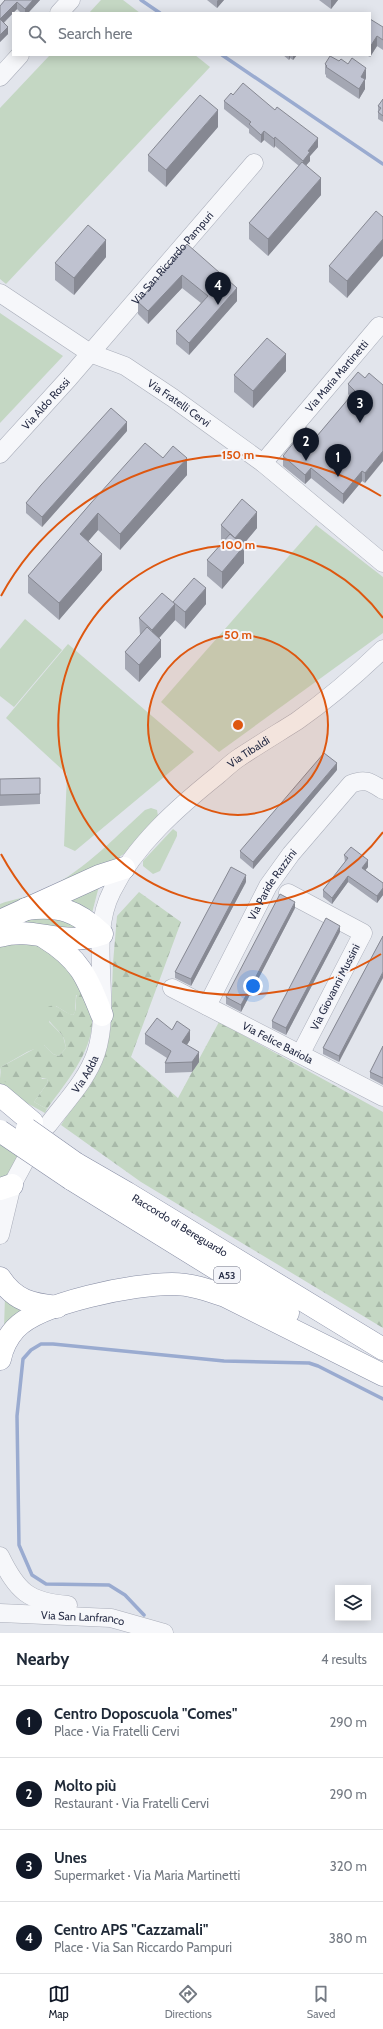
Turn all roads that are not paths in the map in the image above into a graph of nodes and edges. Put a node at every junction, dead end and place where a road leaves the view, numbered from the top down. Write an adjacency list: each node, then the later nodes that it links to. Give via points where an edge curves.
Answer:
1 (70, 0): 2 (street)
2 (60, 12)
3 (19, 56): 4 (street)
4 (0, 77)
5 (254, 163): 8 (street, Via San Riccardo Pampuri)
6 (0, 293): 8 (street, Via Fratelli Cervi)
7 (379, 326): 10 (street, Via Maria Martinetti)
8 (90, 353): 9 (street, Via Aldo Rossi); 10 (street, Via Fratelli Cervi, via 125,366)
9 (0, 454)
10 (263, 463): 11 (street, Via Fratelli Cervi)
11 (347, 531): 12 (street, Via Fratelli Cervi); 13 (street, Via Fratelli Cervi)
12 (383, 552)
13 (383, 562)
14 (383, 650): 16 (street, Via Tibaldi, via 351,680 298,720 238,758 190,797)
15 (383, 790): 24 (street, Via Paride Razzini, via 371,782 360,780 351,784 291,854 268,886)
16 (124, 868): 18 (highway, via 99,876); 20 (street, Via Tibaldi, via 107,902)
17 (288, 892): 26 (street, Via Giovanni Mussini, via 364,933)
18 (26, 909): 19 (highway); 20 (highway, via 57,908 72,912 87,920)
19 (0, 921)
20 (102, 934): 22 (highway, via 77,940); 25 (street, Via Adda)
21 (0, 936): 22 (highway)
22 (43, 936): 25 (highway, via 63,949 86,975)
23 (172, 988): 24 (street, Via Felice Bariola)
24 (207, 1006): 26 (street, Via Felice Bariola)
25 (102, 1015): 30 (street, Via Adda, via 101,1035 89,1070)
26 (301, 1053): 28 (street, Via Felice Bariola)
27 (0, 1095): 30 (highway)
28 (383, 1097)
29 (0, 1109): 30 (highway, Raccordo di Bereguardo / A53)
30 (36, 1125): 33 (highway, Raccordo di Bereguardo / A53, bridge)
31 (0, 1131): 33 (highway, Raccordo di Bereguardo / A53, bridge)
32 (26, 1159): 34 (street)
33 (75, 1166): 38 (highway, Raccordo di Bereguardo / A53, via 127,1193); 40 (highway, Raccordo di Bereguardo / A53)
34 (6, 1187): 35 (street)
35 (0, 1235)
36 (0, 1278): 37 (highway, via 5,1286 20,1298 37,1305)
37 (57, 1307): 39 (highway, via 34,1316 15,1329 2,1350); 41 (highway, via 130,1287 173,1284 202,1287)
38 (383, 1349)
39 (0, 1359)
40 (383, 1371)
41 (383, 1375)
42 (0, 1556): 45 (street, via 16,1584 30,1597 49,1604 97,1607)
43 (0, 1607): 44 (street)
44 (0, 1613): 45 (street, Via San Lanfranco)
45 (111, 1618): 46 (street, Via San Lanfranco)
46 (164, 1633)

